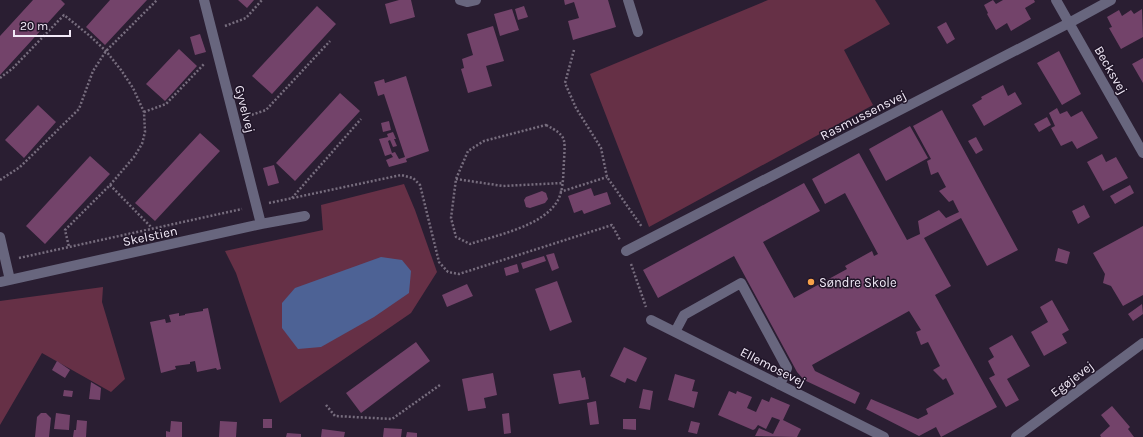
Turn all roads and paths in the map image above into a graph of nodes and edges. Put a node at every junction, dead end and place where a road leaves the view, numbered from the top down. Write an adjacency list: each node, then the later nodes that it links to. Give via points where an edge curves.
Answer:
1 (157, 0): 14 (path)
2 (204, 0): 10 (street, Gyvelvej)
3 (262, 0): 10 (path, via 246,18)
4 (460, 0): 5 (street)
5 (476, 0)
6 (628, 0): 11 (street)
7 (1056, 0): 9 (street, Becksvej)
8 (1111, 0): 9 (street, Rasmussensvej)
9 (1069, 23): 20 (street, Becksvej); 33 (street, Rasmussensvej)
10 (212, 31): 15 (street, Gyvelvej)
11 (638, 32)
12 (330, 41): 19 (path, via 266,110)
13 (574, 50): 21 (path, via 565,83 576,108 601,148)
14 (106, 51): 16 (path, via 64,15); 17 (path, via 133,88); 23 (path, via 93,71 79,109 20,167)
15 (217, 51): 17 (path, via 166,104); 19 (street, Gyvelvej)
16 (0, 78)
17 (144, 112): 25 (path, via 145,132 142,144)
18 (361, 119): 27 (path)
19 (234, 121): 28 (street, Gyvelvej)
20 (1143, 153)
21 (607, 177): 26 (path); 33 (path)
22 (456, 179): 24 (path, via 503,186); 24 (path, via 468,152 484,141 546,125 559,132 565,141); 26 (path, via 451,218 456,237 470,244 531,224 549,211 558,200)
23 (0, 180)
24 (562, 182): 26 (path)
25 (110, 185): 31 (path); 34 (path, via 65,230)
26 (560, 192)
27 (291, 198): 28 (path); 35 (path, via 401,175 413,178 420,185 440,262 448,272 459,274 612,225)
28 (256, 206): 30 (street, Gyvelvej); 31 (path)
29 (305, 216): 30 (street, Skelstien)
30 (261, 224): 37 (street, Skelstien)
31 (152, 228): 34 (path)
32 (0, 237): 36 (street)
33 (650, 239): 35 (street, Rasmussensvej)
34 (69, 247): 36 (path)
35 (626, 251): 38 (path)
36 (6, 260): 37 (street)
37 (5, 281)
38 (651, 320): 39 (street, Ellemosevej)
39 (675, 332): 42 (street, Ellemosevej); 42 (street, via 684,316 741,283 787,368)
40 (1143, 343): 45 (street, Egøjevej)
41 (440, 385): 43 (path, via 392,419 335,416)
42 (780, 385): 44 (street, Ellemosevej)
43 (326, 405)
44 (884, 437)
45 (1016, 437)

